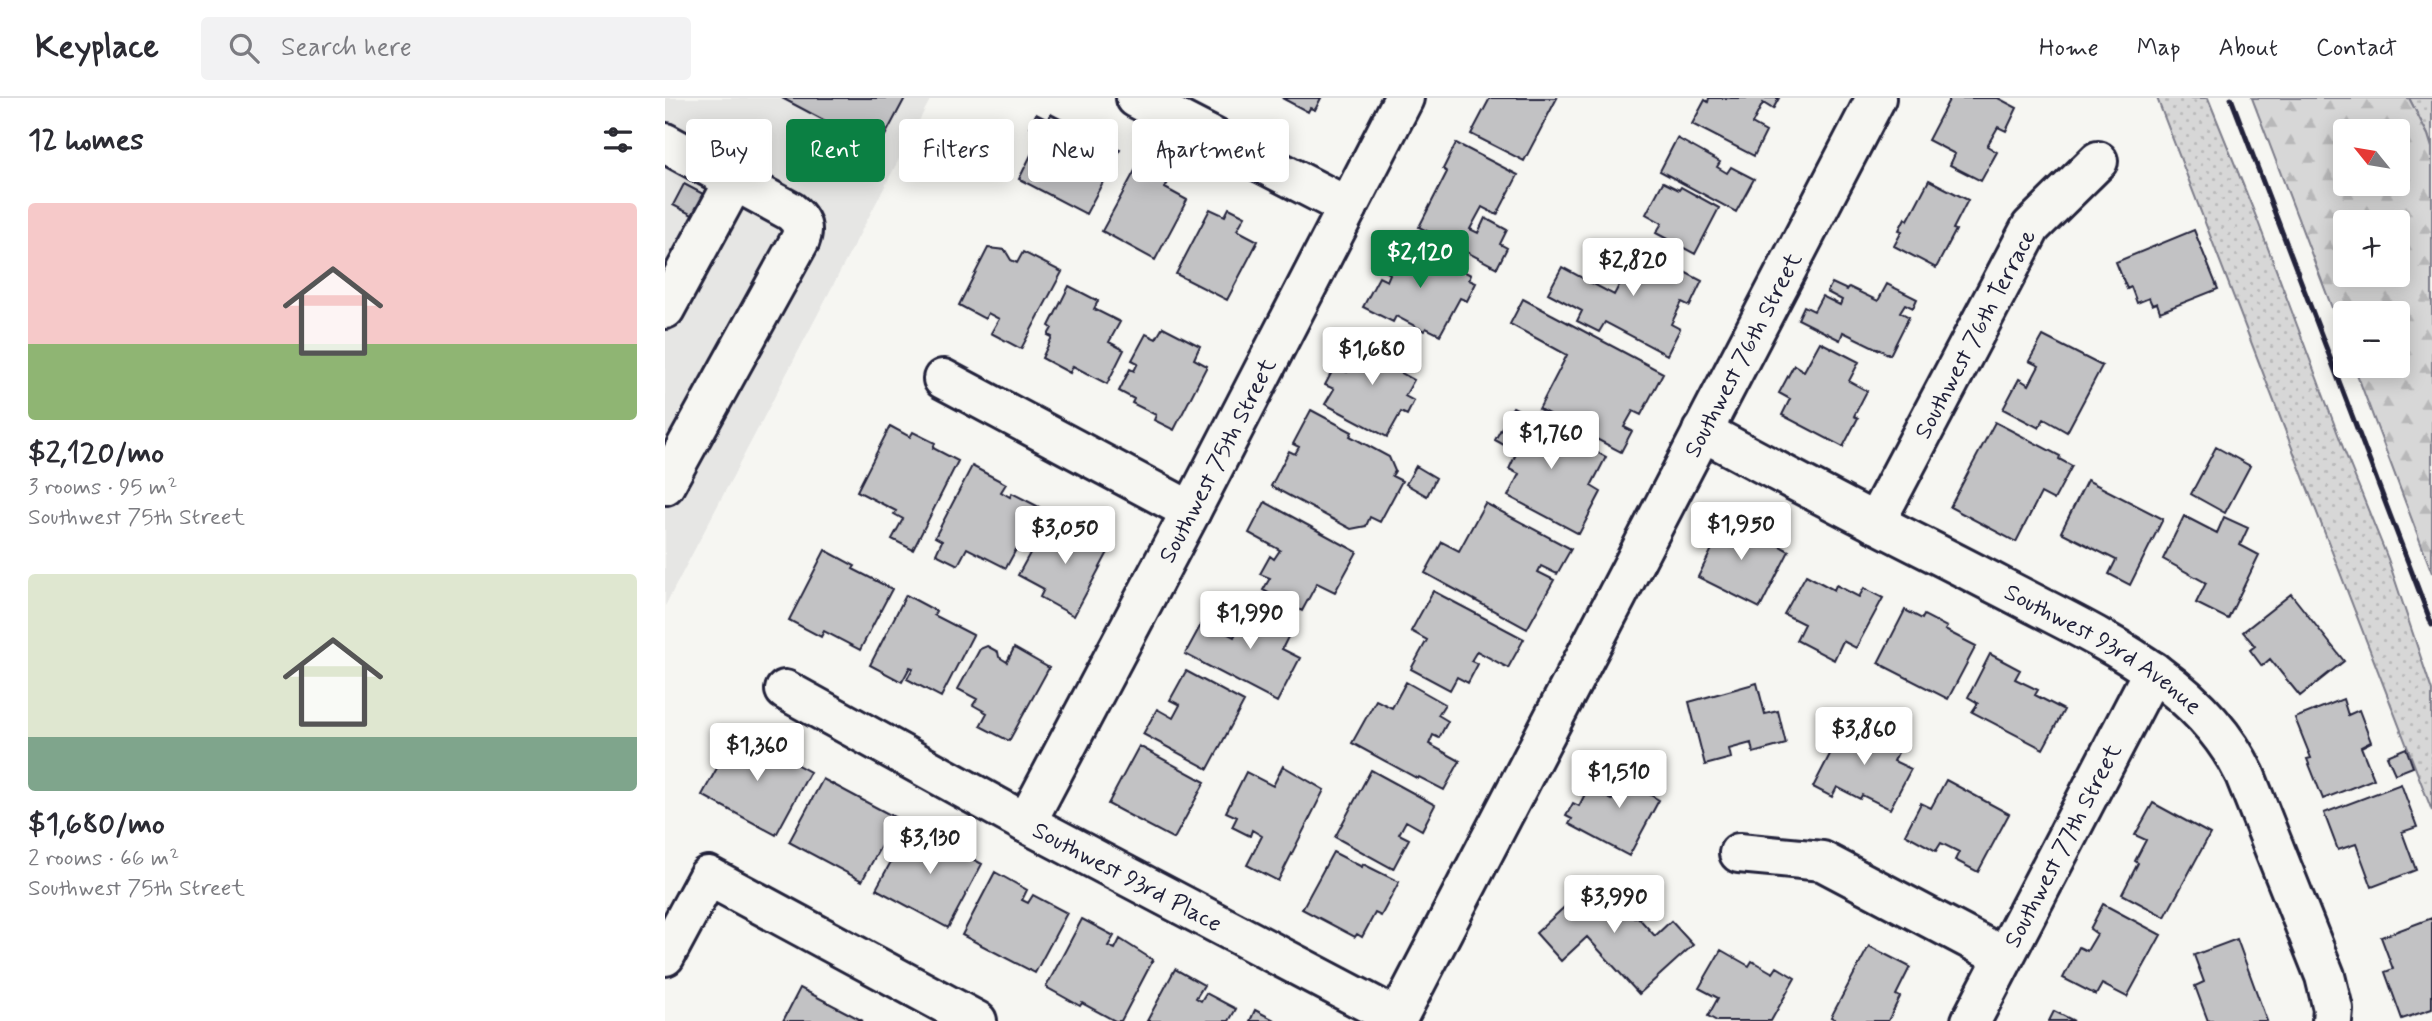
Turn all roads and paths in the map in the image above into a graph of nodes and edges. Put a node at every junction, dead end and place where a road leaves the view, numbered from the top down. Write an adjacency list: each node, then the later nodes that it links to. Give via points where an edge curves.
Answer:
1 (1136, 98): 9 (street)
2 (1404, 98): 9 (street, Southwest 75th Street)
3 (1877, 98): 12 (street, Southwest 76th Street)
4 (665, 143): 5 (street)
5 (686, 154)
6 (2098, 161): 15 (street, Southwest 76th Terrace, via 2031,227)
7 (733, 182): 10 (street)
8 (737, 182): 13 (street, via 795,215 802,234)
9 (1348, 207): 14 (street, Southwest 75th Street)
10 (665, 309)
11 (943, 379): 14 (street)
12 (1702, 431): 15 (street, Southwest 93rd Avenue); 22 (street, Southwest 76th Street)
13 (665, 485)
14 (1191, 511): 18 (street, Southwest 75th Street)
15 (1875, 523): 16 (street, Southwest 93rd Avenue, via 2091,632)
16 (2153, 670): 21 (street, Southwest 77th Street); 25 (street, Southwest 93rd Avenue, via 2211,724 2239,762 2325,976)
17 (785, 690): 18 (street, Southwest 93rd Place)
18 (1026, 822): 22 (street, Southwest 93rd Place)
19 (1739, 853): 21 (street, via 1822,861)
20 (665, 956): 23 (street, via 708,876)
21 (2004, 957): 24 (street, Southwest 77th Street)
22 (1397, 1020)
23 (977, 1021)
24 (1971, 1021)
25 (2332, 1021)

